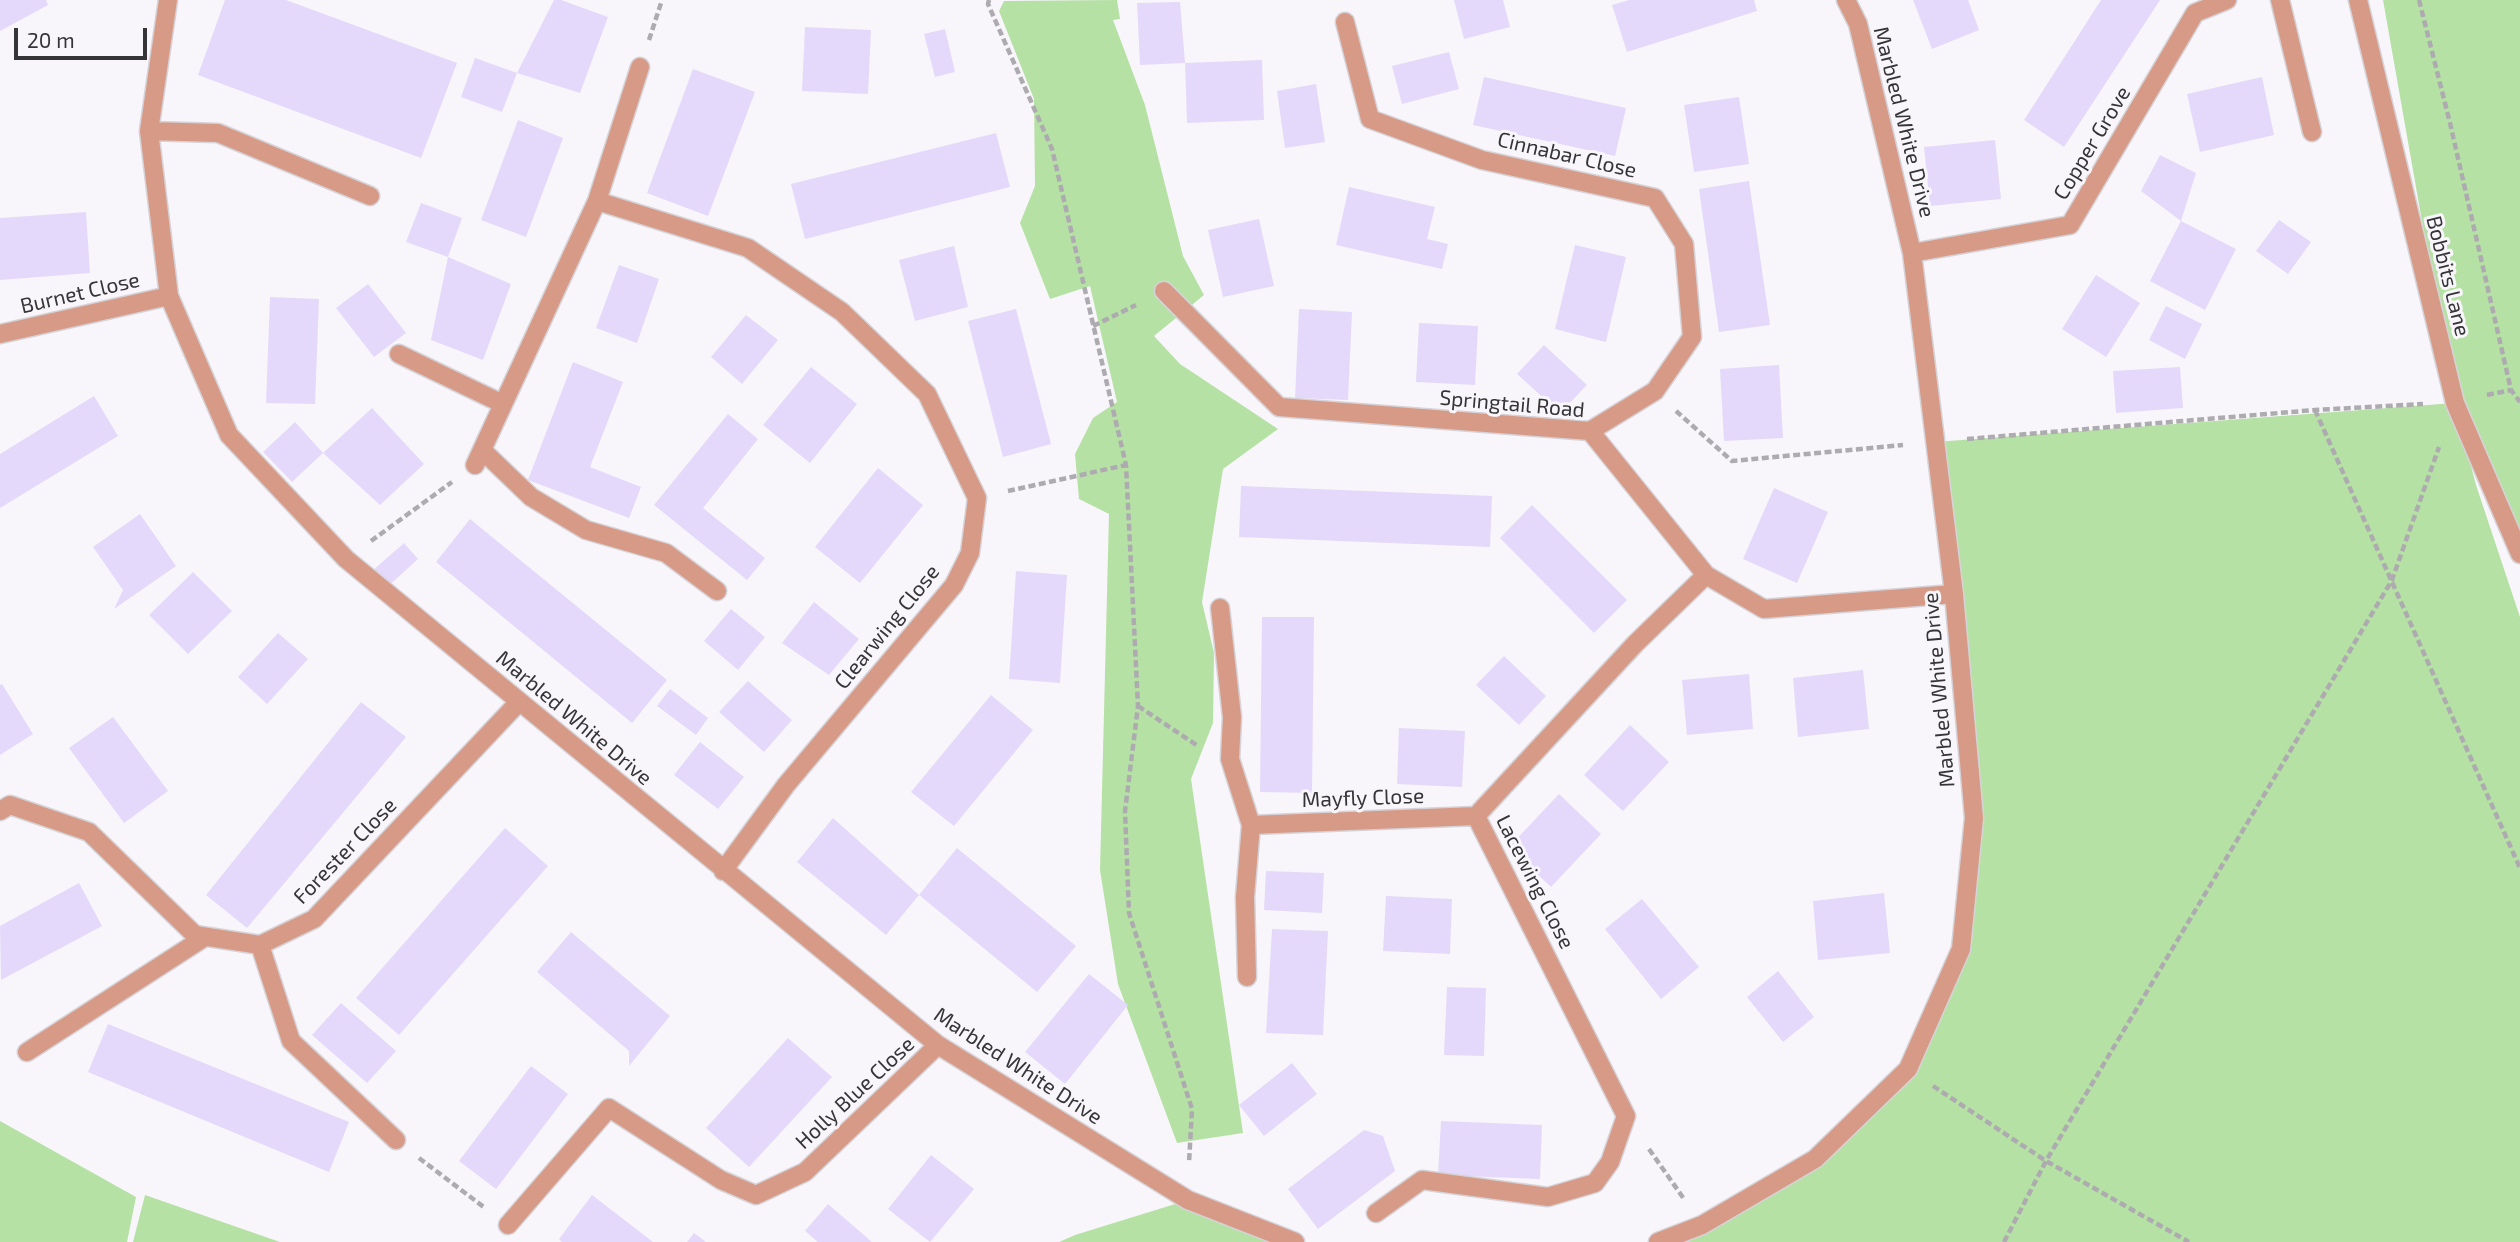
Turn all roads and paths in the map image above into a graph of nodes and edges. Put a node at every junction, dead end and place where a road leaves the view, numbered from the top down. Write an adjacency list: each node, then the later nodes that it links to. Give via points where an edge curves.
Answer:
1 (169, 0): 11 (street, Marbled White Drive)
2 (662, 0): 10 (path)
3 (989, 0): 18 (path, via 1052,149)
4 (1846, 0): 15 (street, Marbled White Drive, via 1857,24)
5 (2227, 0): 15 (street, Copper Grove, via 2195,13 2070,226)
6 (2280, 0): 12 (street)
7 (2358, 0): 23 (street, Bobbits Lane)
8 (2420, 0): 22 (path, via 2511,390)
9 (1345, 22): 21 (street, Cinnabar Close, via 1370,119 1482,160 1655,198 1684,244 1692,337)
10 (640, 67): 14 (street)
11 (149, 131): 13 (street, via 218,133); 17 (street, Marbled White Drive)
12 (2312, 132)
13 (370, 196)
14 (597, 201): 24 (street); 30 (street, via 748,248 842,312 927,394)
15 (1912, 253): 27 (street, Marbled White Drive)
16 (1164, 291): 18 (path); 26 (street, Springtail Road, via 1279,407)
17 (169, 296): 19 (street, Burnet Close); 32 (street, Marbled White Drive, via 229,435)
18 (1093, 326): 29 (path)
19 (0, 334)
20 (399, 354): 24 (street)
21 (1655, 391): 26 (street, Cinnabar Close); 27 (path, via 1732,461)
22 (2520, 402)
23 (2455, 403): 25 (path); 31 (street, Bobbits Lane); 34 (path)
24 (503, 404): 28 (street)
25 (2315, 410): 27 (path); 34 (path)
26 (1590, 431): 33 (street, Springtail Road)
27 (1935, 442): 36 (street, Marbled White Drive)
28 (478, 457): 32 (path); 35 (street, via 586,530 666,553)
29 (1126, 465): 30 (path); 53 (path, via 1138,706 1125,811 1129,913 1192,1109)
30 (977, 498): 43 (street, Clearwing Close, via 970,553 954,585 786,785)
31 (2520, 554)
32 (346, 559): 38 (street, Marbled White Drive)
33 (1706, 575): 36 (street, Springtail Road, via 1764,609); 40 (street, Lacewing Close)
34 (2392, 580): 42 (path); 52 (path)
35 (717, 591)
36 (1954, 594): 49 (street, Marbled White Drive, via 1974,818 1961,949)
37 (1220, 608): 41 (street, via 1232,717 1230,759)
38 (519, 702): 43 (street, Marbled White Drive); 45 (street, Forester Close, via 314,919)
39 (0, 811): 44 (street, via 10,805 89,832 195,935)
40 (1476, 816): 41 (street, Mayfly Close); 50 (street, Lacewing Close)
41 (1251, 825): 46 (street, via 1245,897)
42 (2520, 868)
43 (723, 871): 47 (street, Marbled White Drive)
44 (205, 937): 45 (street); 48 (street)
45 (260, 945): 51 (street, via 291,1041)
46 (1247, 976)
47 (938, 1045): 53 (street, Marbled White Drive); 56 (street, Holly Blue Close, via 805,1172 756,1195 721,1180 609,1108)
48 (27, 1052)
49 (1908, 1069): 52 (path); 55 (street, Marbled White Drive, via 1815,1159)
50 (1626, 1116): 54 (street, via 1611,1162 1595,1184 1548,1197 1422,1180); 55 (path)
51 (396, 1140): 56 (path)
52 (2046, 1161): 59 (path); 60 (path)
53 (1188, 1200): 57 (street, Marbled White Drive)
54 (1376, 1213)
55 (1702, 1225): 58 (street, Marbled White Drive)
56 (508, 1226)
57 (1295, 1242)
58 (1658, 1242)
59 (2004, 1242)
60 (2189, 1242)

